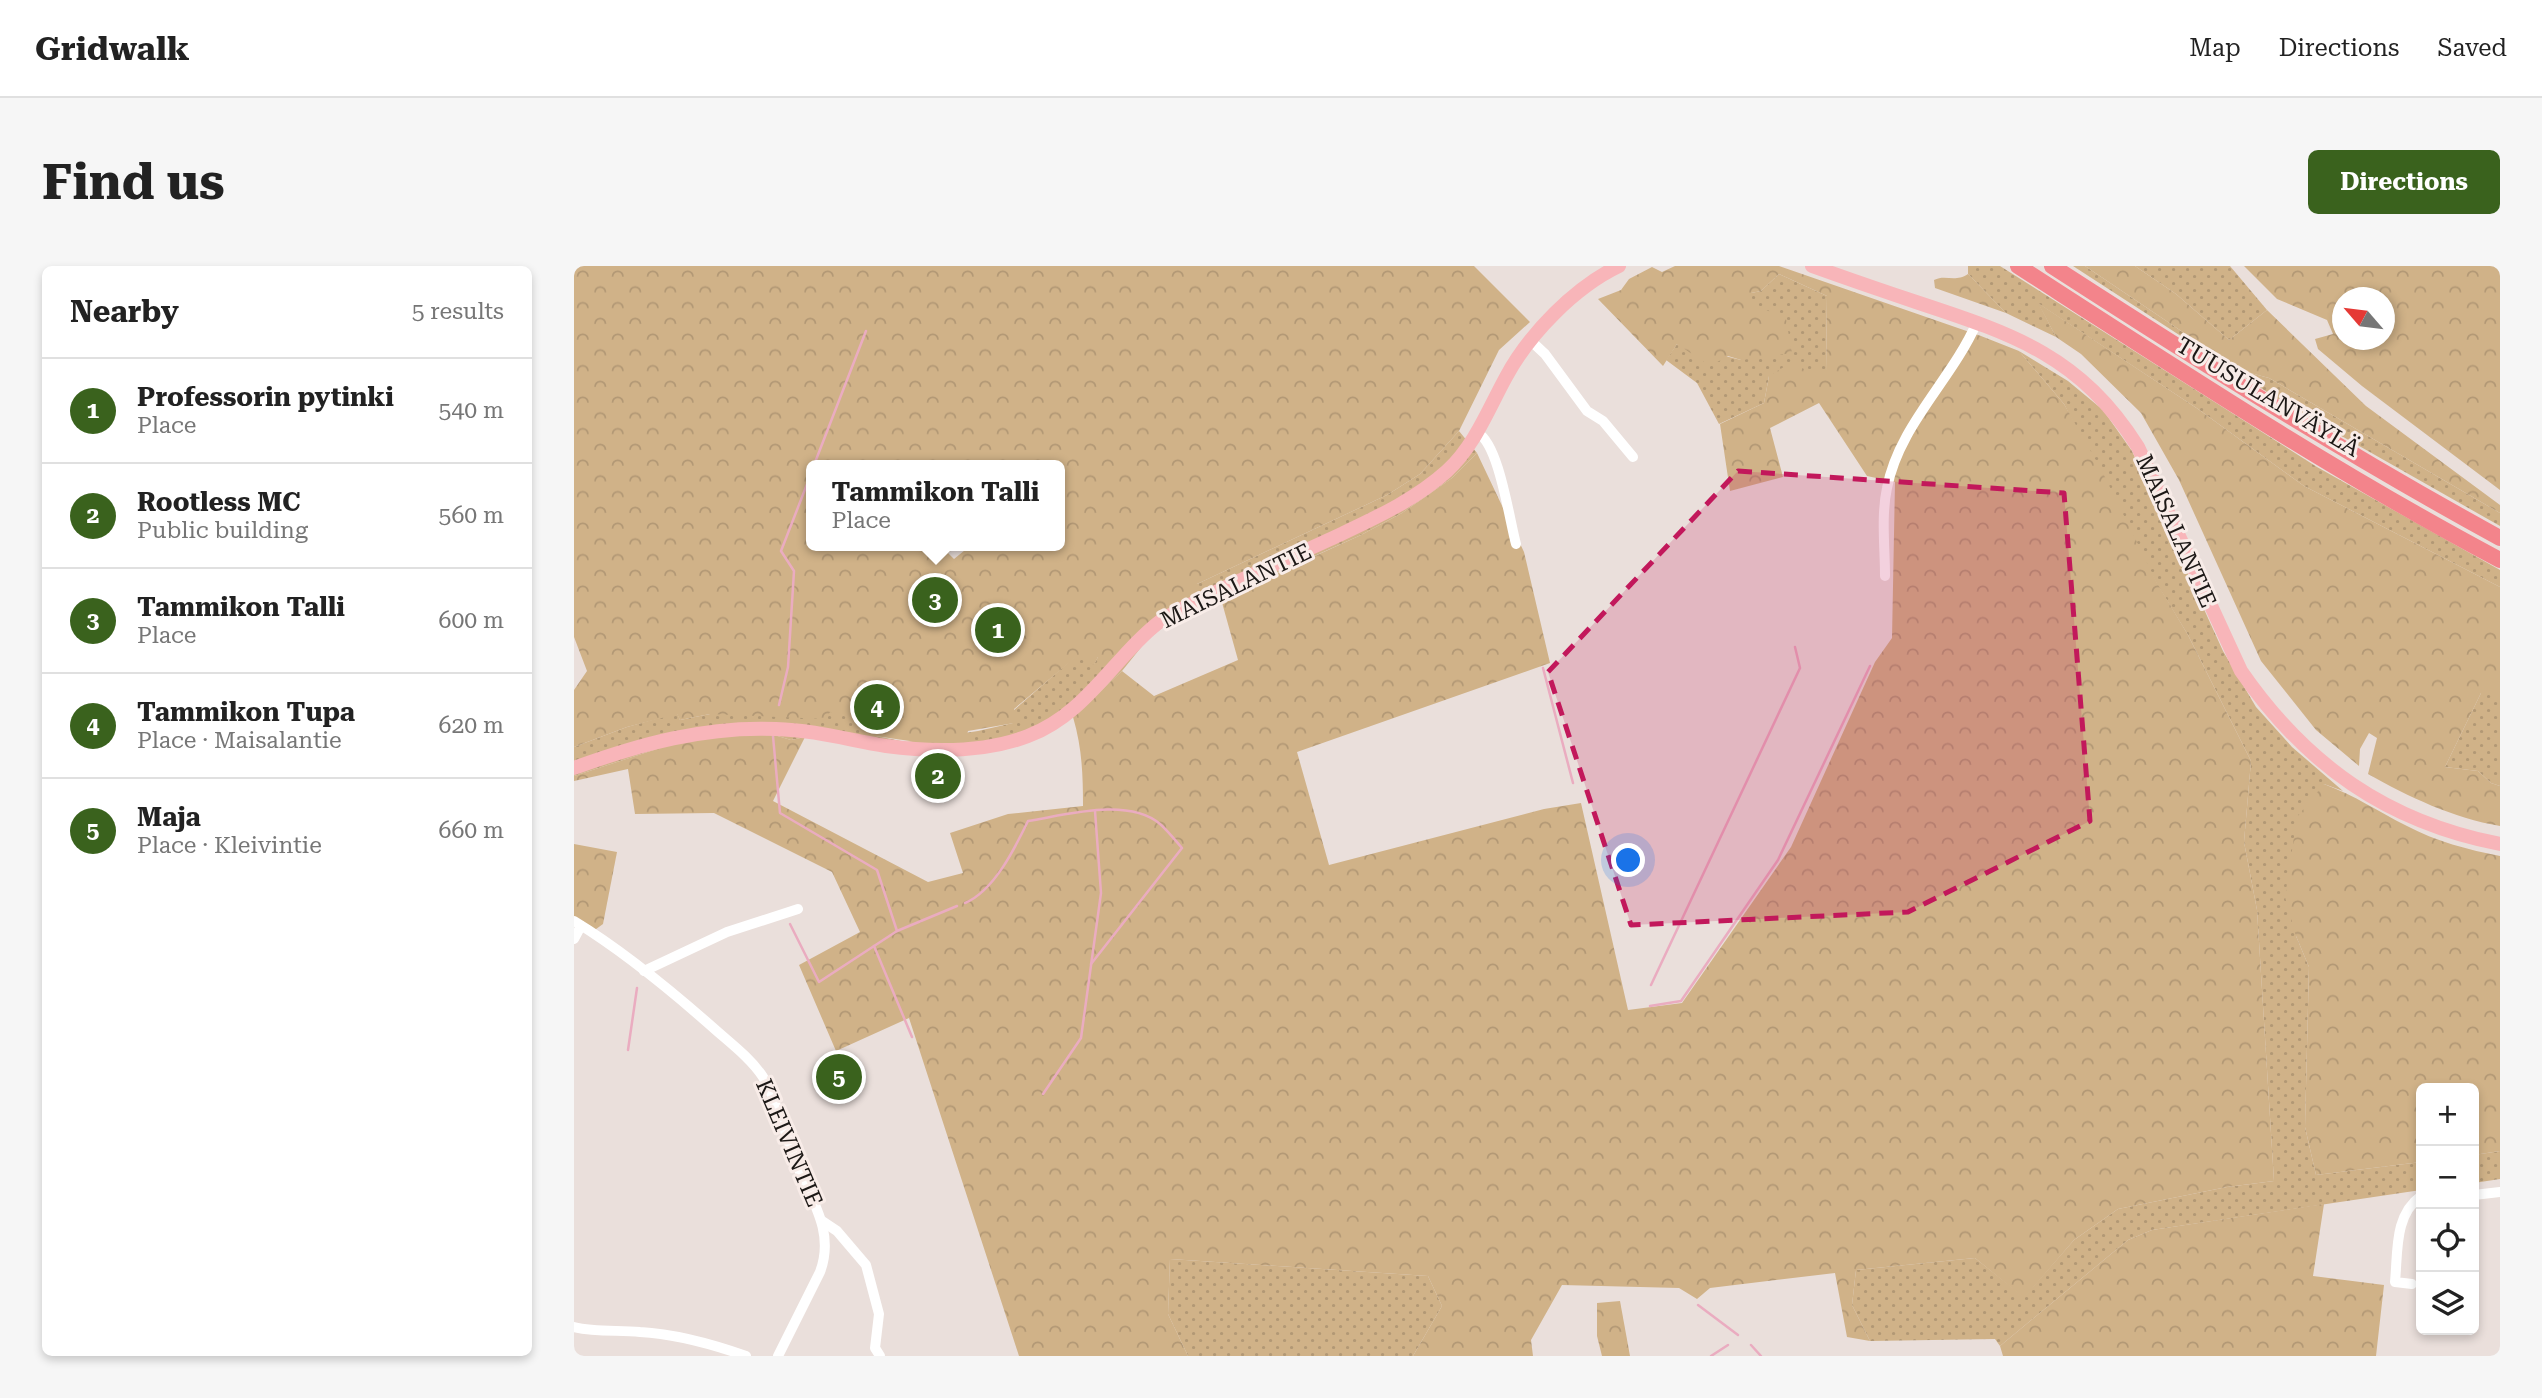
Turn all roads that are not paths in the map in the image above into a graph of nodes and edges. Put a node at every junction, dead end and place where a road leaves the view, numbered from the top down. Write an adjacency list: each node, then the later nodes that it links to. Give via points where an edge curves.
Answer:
1 (1619, 266): 6 (main road, MAISALANTIE, via 1569,301)
2 (1812, 266): 5 (main road, MAISALANTIE)
3 (2018, 266): 11 (highway, TUUSULANVÄYLÄ, via 2195,381)
4 (2052, 266): 9 (highway, TUUSULANVÄYLÄ, via 2329,441)
5 (1977, 322): 12 (street, via 1893,465 1886,492); 14 (main road, MAISALANTIE, via 2053,358 2091,387 2123,422 2153,475 2241,671 2311,754 2355,788 2397,812 2445,831)
6 (1530, 340): 7 (main road, MAISALANTIE); 8 (street, via 1587,411 1603,421)
7 (1478, 433): 10 (street, via 1485,437 1497,462); 13 (main road, MAISALANTIE, via 1448,470 1408,500 1163,619 1084,700 1027,737 944,750 887,746 814,732 716,730 670,737)
8 (1633, 457)
9 (2500, 538)
10 (1516, 544)
11 (2500, 560)
12 (1885, 576)
13 (574, 768)
14 (2500, 844)
15 (798, 909): 18 (street, via 727,932)
16 (578, 923): 17 (street); 18 (street, KLEIVINTIE)
17 (574, 939)
18 (645, 971): 22 (street, KLEIVINTIE, via 761,1074)
19 (2500, 1192): 20 (street)
20 (2479, 1194)
21 (2416, 1199): 23 (street, via 2402,1217 2395,1282)
22 (822, 1221): 26 (street, KLEIVINTIE, via 825,1259); 27 (street, via 837,1231 866,1265 879,1314 875,1348)
23 (2412, 1284)
24 (574, 1327): 25 (street, via 709,1343)
25 (746, 1356)
26 (778, 1356)
27 (880, 1356)

